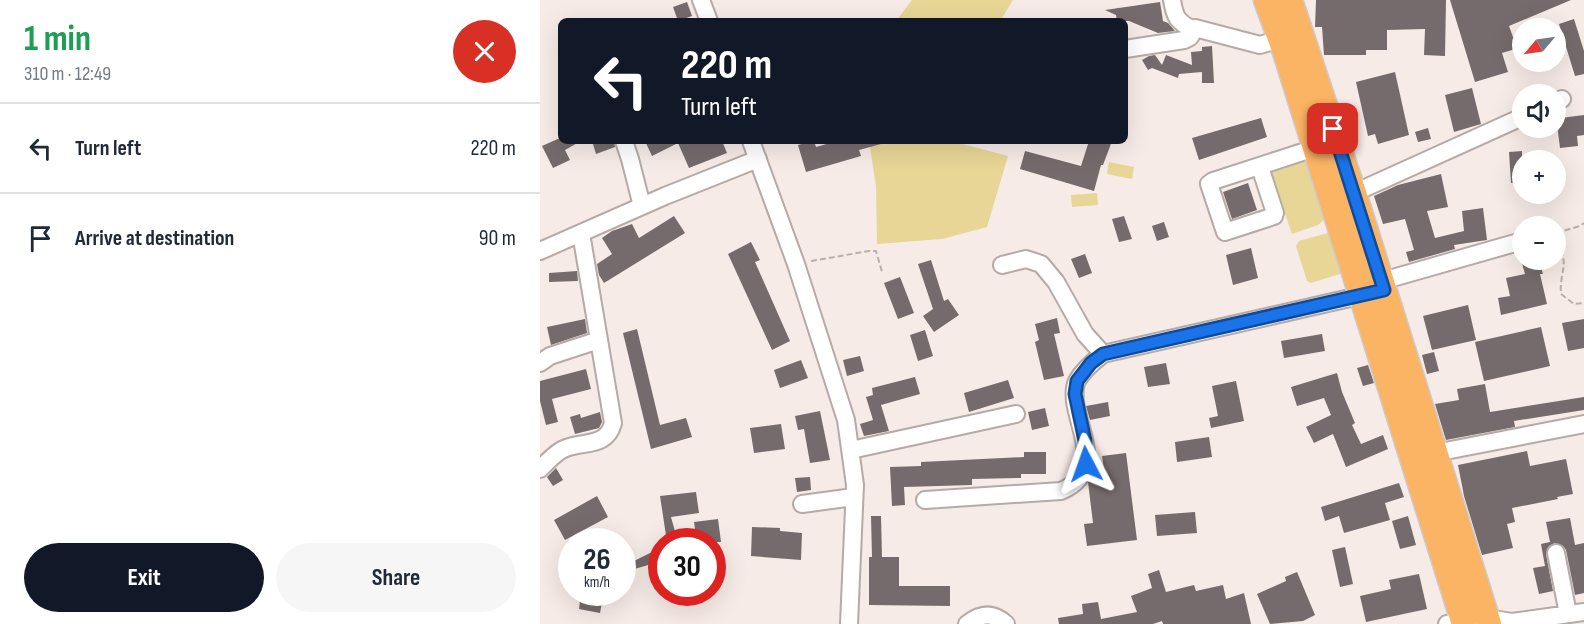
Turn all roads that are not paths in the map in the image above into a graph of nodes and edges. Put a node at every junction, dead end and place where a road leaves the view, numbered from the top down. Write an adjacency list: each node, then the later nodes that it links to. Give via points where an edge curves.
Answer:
1 (701, 0): 5 (street)
2 (1172, 0): 6 (street, via 1179,22)
3 (1266, 0): 7 (highway)
4 (1290, 0): 7 (highway)
5 (707, 18)
6 (1193, 30): 7 (street, via 1260,45); 8 (street, via 1184,40)
7 (1290, 46): 12 (highway); 15 (highway)
8 (1128, 49)
9 (1512, 122): 15 (street)
10 (625, 144): 16 (street)
11 (753, 144): 13 (street)
12 (1315, 148): 14 (street); 21 (highway)
13 (758, 159): 16 (street); 27 (street, via 846,420)
14 (1260, 167): 14 (street, via 1209,184 1225,232 1274,216)
15 (1354, 193): 21 (highway)
16 (642, 206): 17 (street)
17 (581, 233): 19 (street); 22 (street)
18 (1512, 244): 21 (street)
19 (540, 251)
20 (1002, 265): 23 (street, via 1026,259 1041,264 1056,282 1085,334)
21 (1376, 289): 23 (street); 28 (highway); 36 (highway)
22 (599, 340): 24 (street); 29 (street, via 613,423 611,432 598,441 564,448)
23 (1103, 354): 31 (street, via 1077,381 1075,394 1086,464 1071,486 1061,491)
24 (540, 363)
25 (1016, 414): 27 (street)
26 (1584, 424): 28 (street)
27 (851, 450): 30 (street)
28 (1435, 453): 35 (highway)
29 (540, 469)
30 (854, 497): 32 (street); 37 (street)
31 (925, 500)
32 (802, 504)
33 (1556, 553): 34 (street)
34 (1576, 613): 35 (street)
35 (1499, 622): 36 (street)
36 (1458, 623)
37 (849, 624)
38 (967, 624): 39 (street, via 991,614)
39 (1006, 624)

